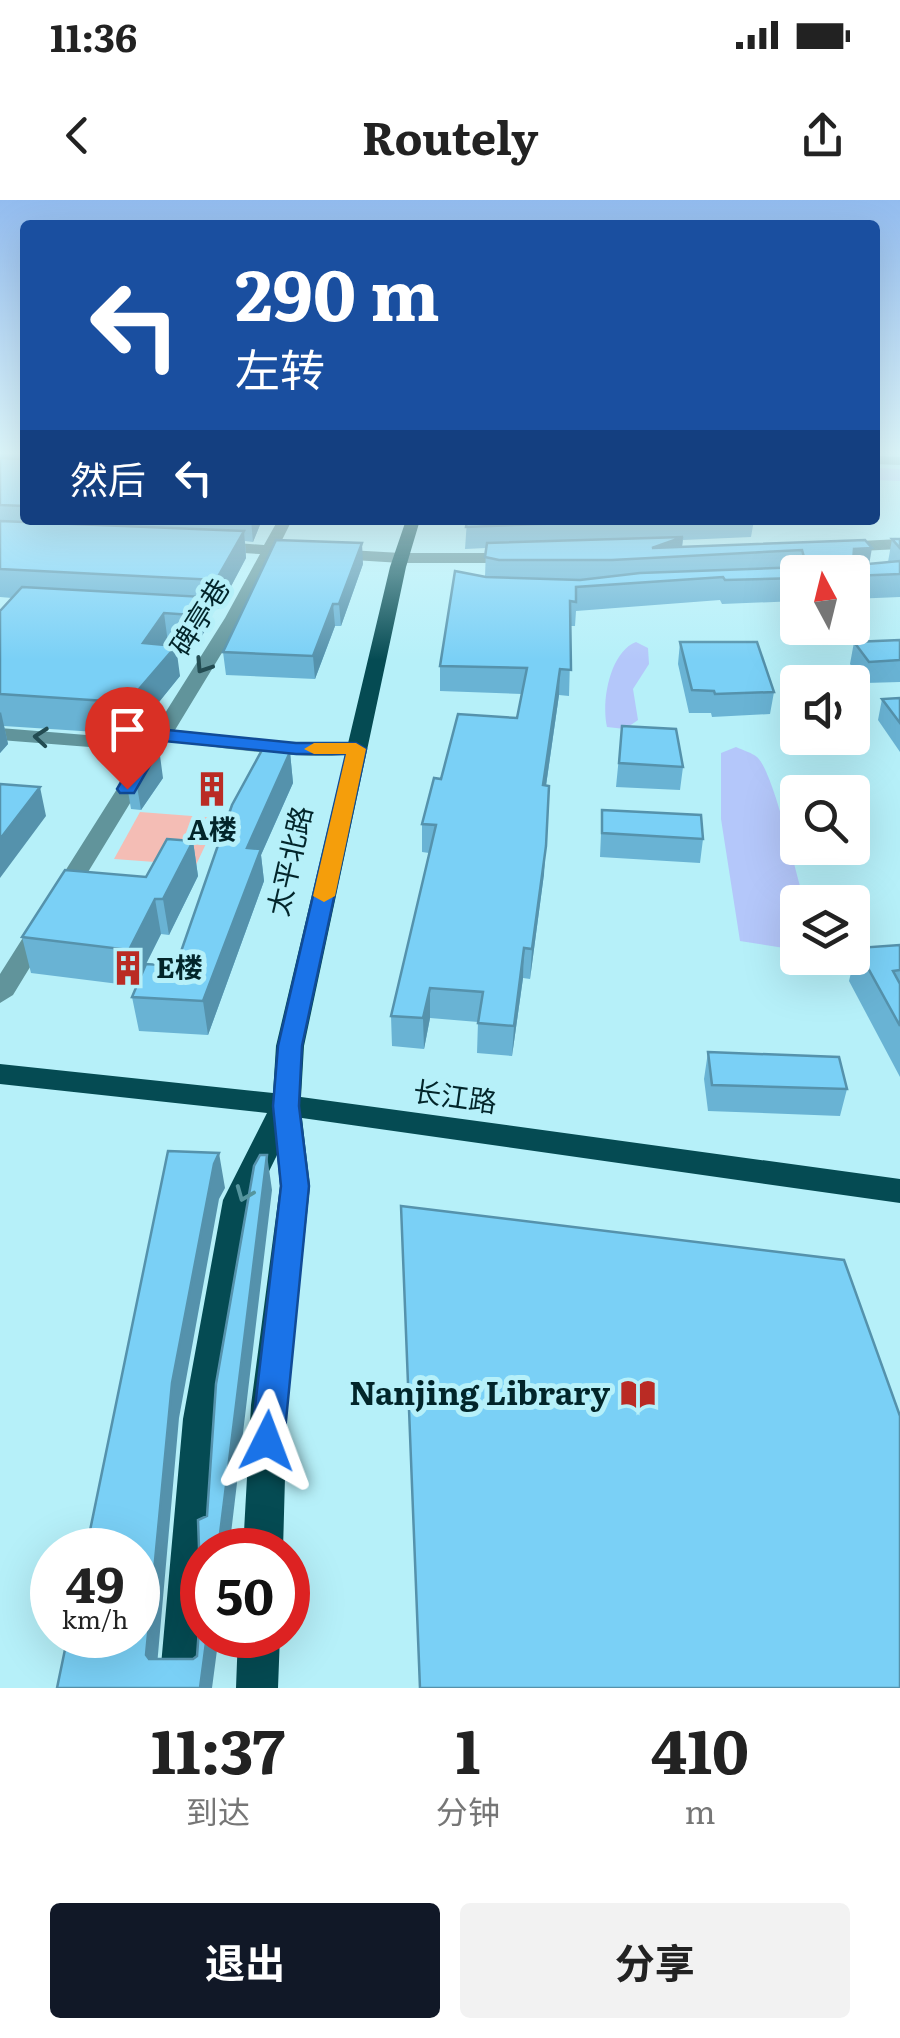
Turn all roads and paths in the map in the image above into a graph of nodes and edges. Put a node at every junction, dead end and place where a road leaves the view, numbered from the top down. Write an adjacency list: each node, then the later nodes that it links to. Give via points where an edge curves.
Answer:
1 (283, 525): 6 (street, 碑亭巷)
2 (411, 525): 8 (main road, 太平北路)
3 (900, 544): 5 (street)
4 (194, 546): 6 (street)
5 (858, 546): 7 (street); 10 (street)
6 (272, 548): 8 (street); 12 (street, 碑亭巷, one-way to 12, via 224,617)
7 (820, 548)
8 (401, 558): 9 (street); 13 (main road, 太平北路)
9 (532, 558)
10 (879, 568)
11 (0, 734): 12 (street, one-way to 11)
12 (155, 740): 13 (street); 14 (street, 碑亭巷)
13 (356, 749): 16 (main road, 太平北路, via 290,1046)
14 (0, 995)
15 (0, 1074): 16 (main road, 长江路)
16 (286, 1106): 17 (main road, 长江路); 18 (main road, 太平北路, via 295,1186 268,1404); 20 (main road, 太平北路, one-way to 20, via 239,1200 201,1419)
17 (900, 1191)
18 (264, 1528)
19 (259, 1658): 21 (main road)
20 (180, 1688)
21 (257, 1688)

